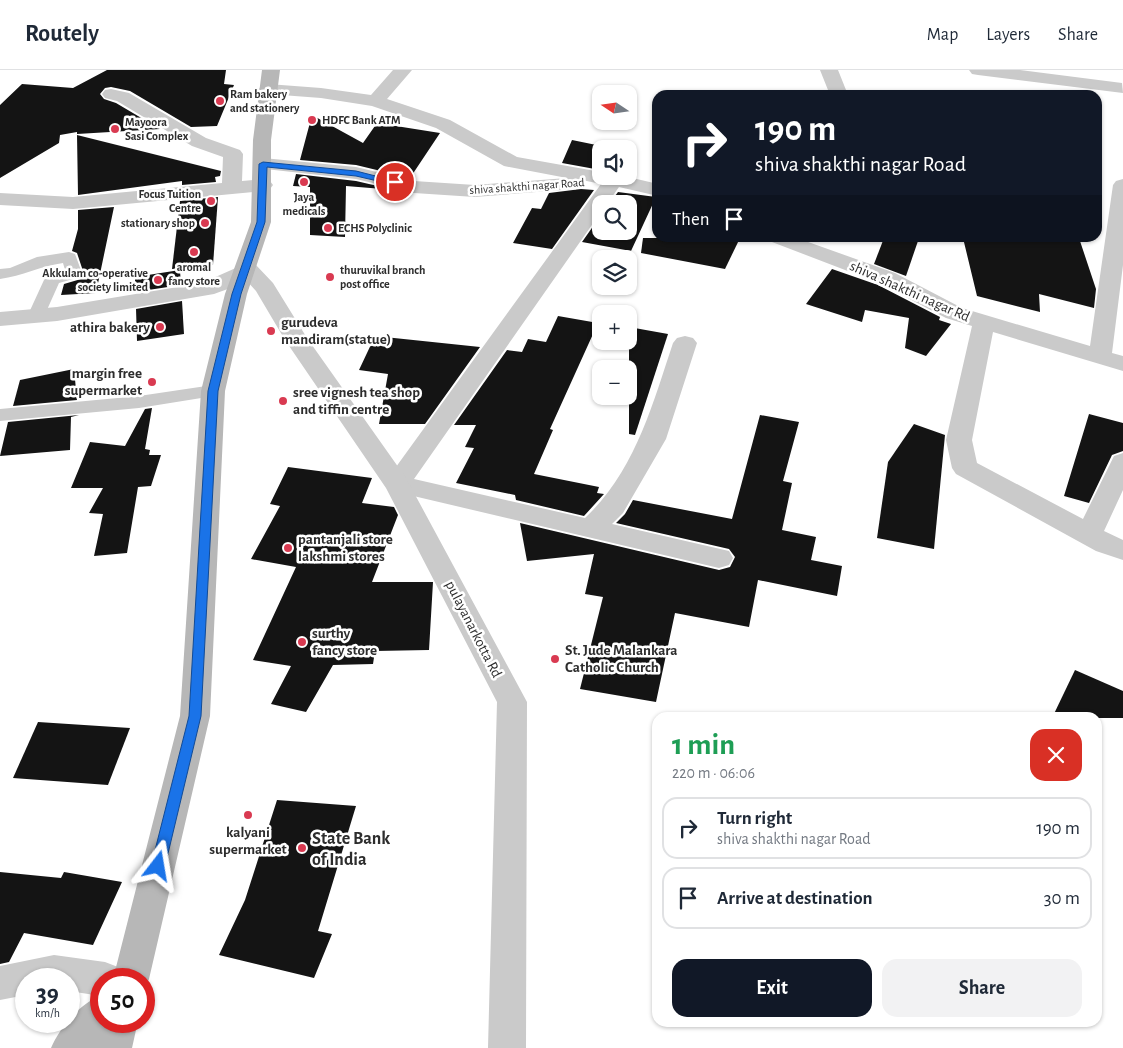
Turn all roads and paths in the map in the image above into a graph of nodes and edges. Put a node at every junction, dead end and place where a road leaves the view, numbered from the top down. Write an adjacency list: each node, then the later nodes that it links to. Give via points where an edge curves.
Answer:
1 (403, 70): 11 (street)
2 (829, 70): 6 (street)
3 (978, 70): 7 (street)
4 (1122, 70): 10 (street)
5 (270, 80): 11 (street, via 321,93); 12 (main road, via 262,140)
6 (838, 90)
7 (1090, 90)
8 (1102, 92): 10 (street)
9 (110, 94): 18 (street, via 123,98 199,142 233,154)
10 (1123, 96)
11 (375, 101): 13 (street, via 443,124 511,162)
12 (263, 174): 14 (street, shiva shakthi nagar Road, via 356,173 414,187 476,191); 18 (street, shiva shakthi nagar Road); 22 (main road, via 261,222)
13 (592, 176)
14 (592, 182)
15 (610, 185): 33 (street)
16 (636, 185): 19 (street)
17 (1123, 185): 28 (street)
18 (232, 188): 20 (street, shiva shakthi nagar Road, via 73,203)
19 (652, 189)
20 (0, 199)
21 (810, 243): 26 (street, shiva shakthi nagar Rd, via 954,313)
22 (247, 268): 24 (street, via 224,283 206,289); 30 (main road, via 236,294); 33 (street, pulayanarkotta Rd, via 265,288 297,340)
23 (0, 274): 24 (lane, via 37,262 69,257 74,273 52,280)
24 (36, 317): 25 (street)
25 (0, 319)
26 (984, 323): 28 (street, shiva shakthi nagar Rd); 35 (street, via 959,440 965,468)
27 (685, 343): 34 (street, via 653,438 614,506)
28 (1100, 357): 29 (street, shiva shakthi nagar Rd)
29 (1123, 364)
30 (213, 391): 31 (lane, via 138,402); 38 (main road, via 195,716)
31 (0, 415)
32 (1123, 462): 35 (street)
33 (397, 484): 34 (street); 45 (street, pulayanarkotta Rd, via 512,702)
34 (592, 527): 37 (street)
35 (1089, 534): 36 (street)
36 (1123, 550)
37 (719, 558)
38 (133, 968)
39 (90, 977): 40 (street, via 54,972)
40 (0, 983)
41 (90, 1025): 43 (main road)
42 (117, 1033): 44 (main road)
43 (70, 1048)
44 (113, 1048)
45 (507, 1048)

